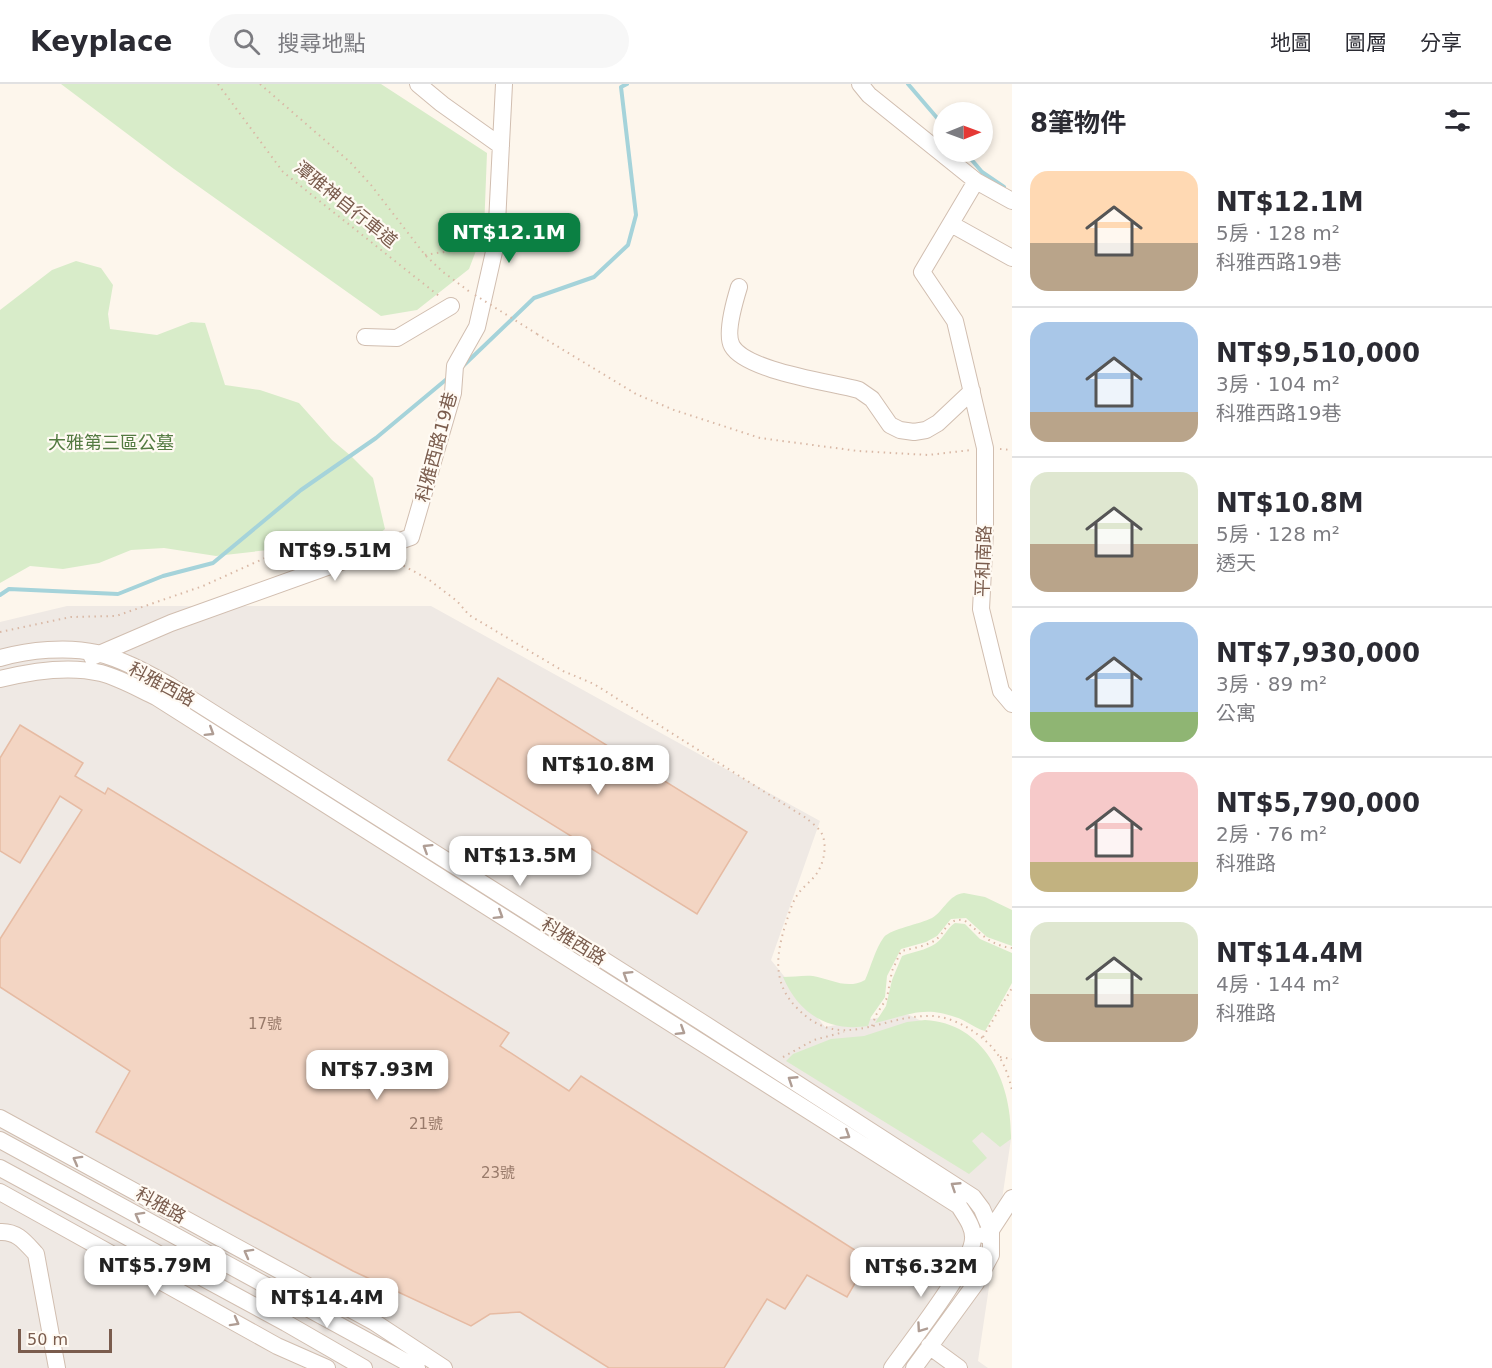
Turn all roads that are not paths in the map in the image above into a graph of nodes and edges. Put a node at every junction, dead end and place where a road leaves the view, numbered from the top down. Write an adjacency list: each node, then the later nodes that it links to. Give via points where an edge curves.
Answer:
1 (418, 84): 4 (street)
2 (504, 84): 4 (street, 科雅西路19巷)
3 (860, 84): 5 (street)
4 (501, 146): 13 (street, 科雅西路19巷, via 496,243 477,327 454,373 453,393 411,537)
5 (976, 181): 6 (street); 7 (street)
6 (1012, 201)
7 (951, 224): 8 (street); 12 (street, 平和南路, via 922,272 955,321)
8 (1012, 258)
9 (739, 287): 12 (street, via 730,333 730,345 737,353 756,365 859,390 873,399 890,425 900,430 926,430)
10 (451, 306): 11 (street, via 397,338)
11 (365, 337)
12 (972, 391): 17 (street, 平和南路, via 985,448 981,609 1001,691)
13 (97, 653): 14 (street, 科雅西路, via 66,649); 15 (street, 科雅西路19巷); 23 (street, 科雅西路, one-way to 13, via 973,1197 772,1067 170,685)
14 (0, 658)
15 (75, 670): 16 (street, 科雅西路, via 44,670); 25 (street, 科雅西路, one-way to 25, via 102,674 156,697 959,1206 973,1230)
16 (0, 679)
17 (1012, 704)
18 (0, 1118): 26 (street, 科雅路, one-way to 18)
19 (0, 1140): 27 (street, 科雅路, one-way to 19)
20 (0, 1168): 29 (street, via 275,1318)
21 (0, 1192): 29 (street, one-way to 29, via 277,1346)
22 (1012, 1198): 23 (street)
23 (991, 1230): 25 (street); 28 (street, via 991,1255 976,1283)
24 (0, 1232): 30 (street, via 10,1231 36,1254)
25 (973, 1243): 34 (street, one-way to 34, via 957,1277)
26 (362, 1315): 27 (street); 33 (street, 科雅路)
27 (354, 1334): 29 (street); 32 (street, 科雅路)
28 (929, 1346): 35 (street); 36 (street)
29 (333, 1364): 31 (street)
30 (57, 1368)
31 (364, 1368)
32 (417, 1368)
33 (444, 1368)
34 (892, 1368)
35 (915, 1368)
36 (959, 1368)

